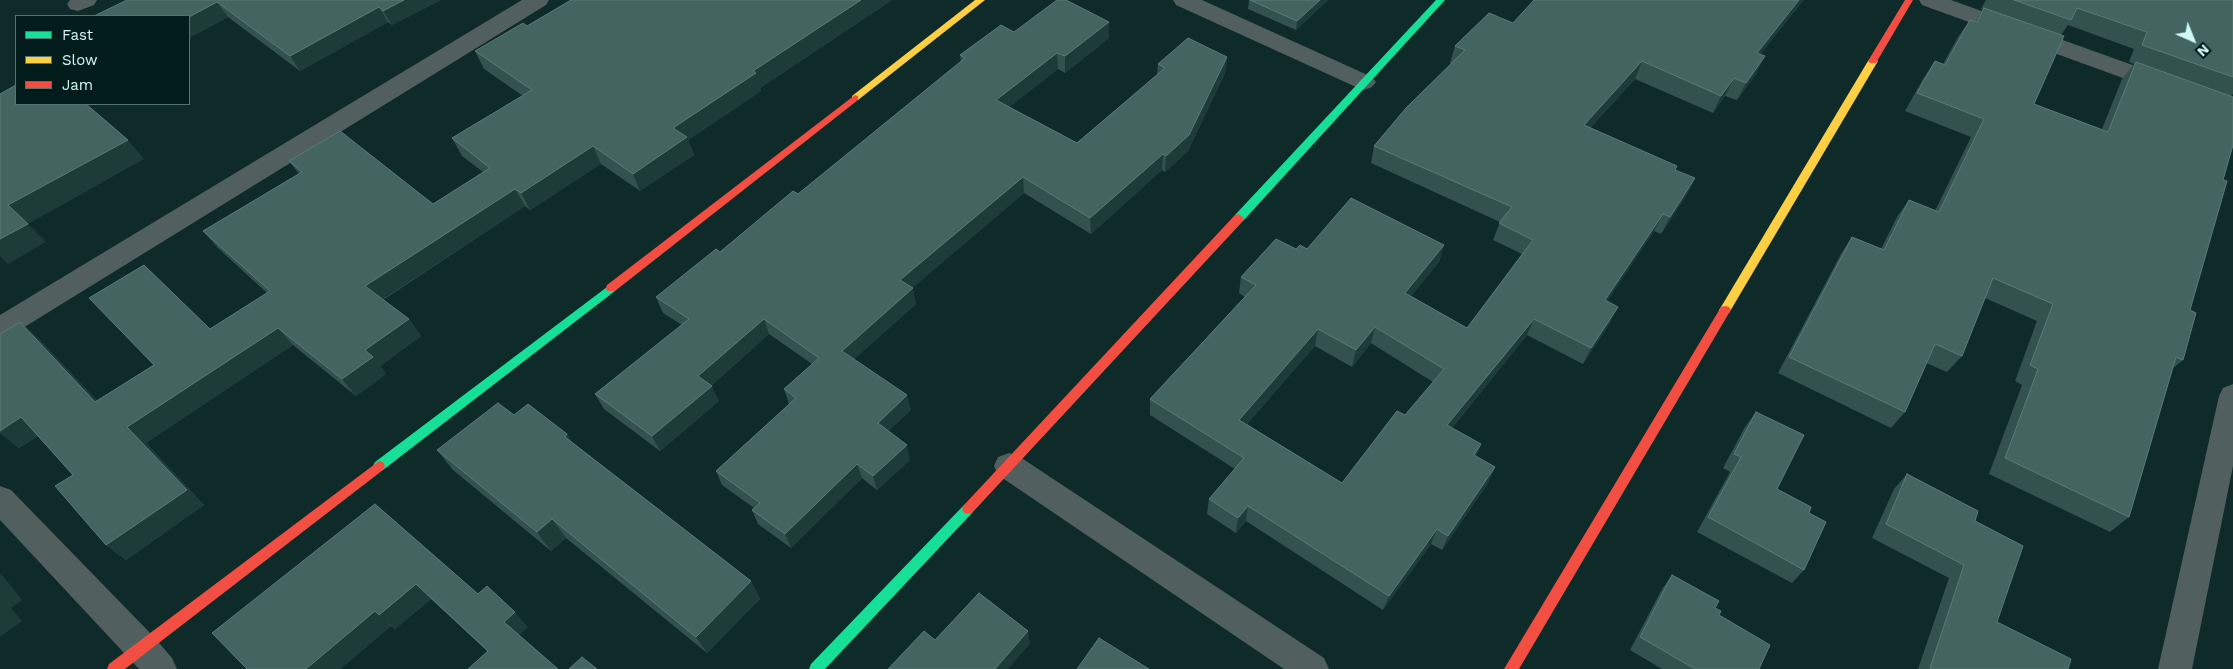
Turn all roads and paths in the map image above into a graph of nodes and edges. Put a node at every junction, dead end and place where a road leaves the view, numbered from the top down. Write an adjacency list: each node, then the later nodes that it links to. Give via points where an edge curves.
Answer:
1 (538, 0): 9 (street)
2 (981, 0): 13 (street, via 531,350)
3 (1184, 0): 7 (street)
4 (1441, 0): 7 (street)
5 (1909, 0): 17 (street)
6 (1930, 0): 8 (street)
7 (1364, 82): 11 (street)
8 (2233, 110)
9 (0, 328)
10 (2233, 396): 18 (street)
11 (1009, 466): 15 (street); 16 (street)
12 (0, 499): 13 (street)
13 (151, 658): 14 (street)
14 (114, 669)
15 (816, 669)
16 (1312, 669)
17 (1511, 669)
18 (2175, 669)

